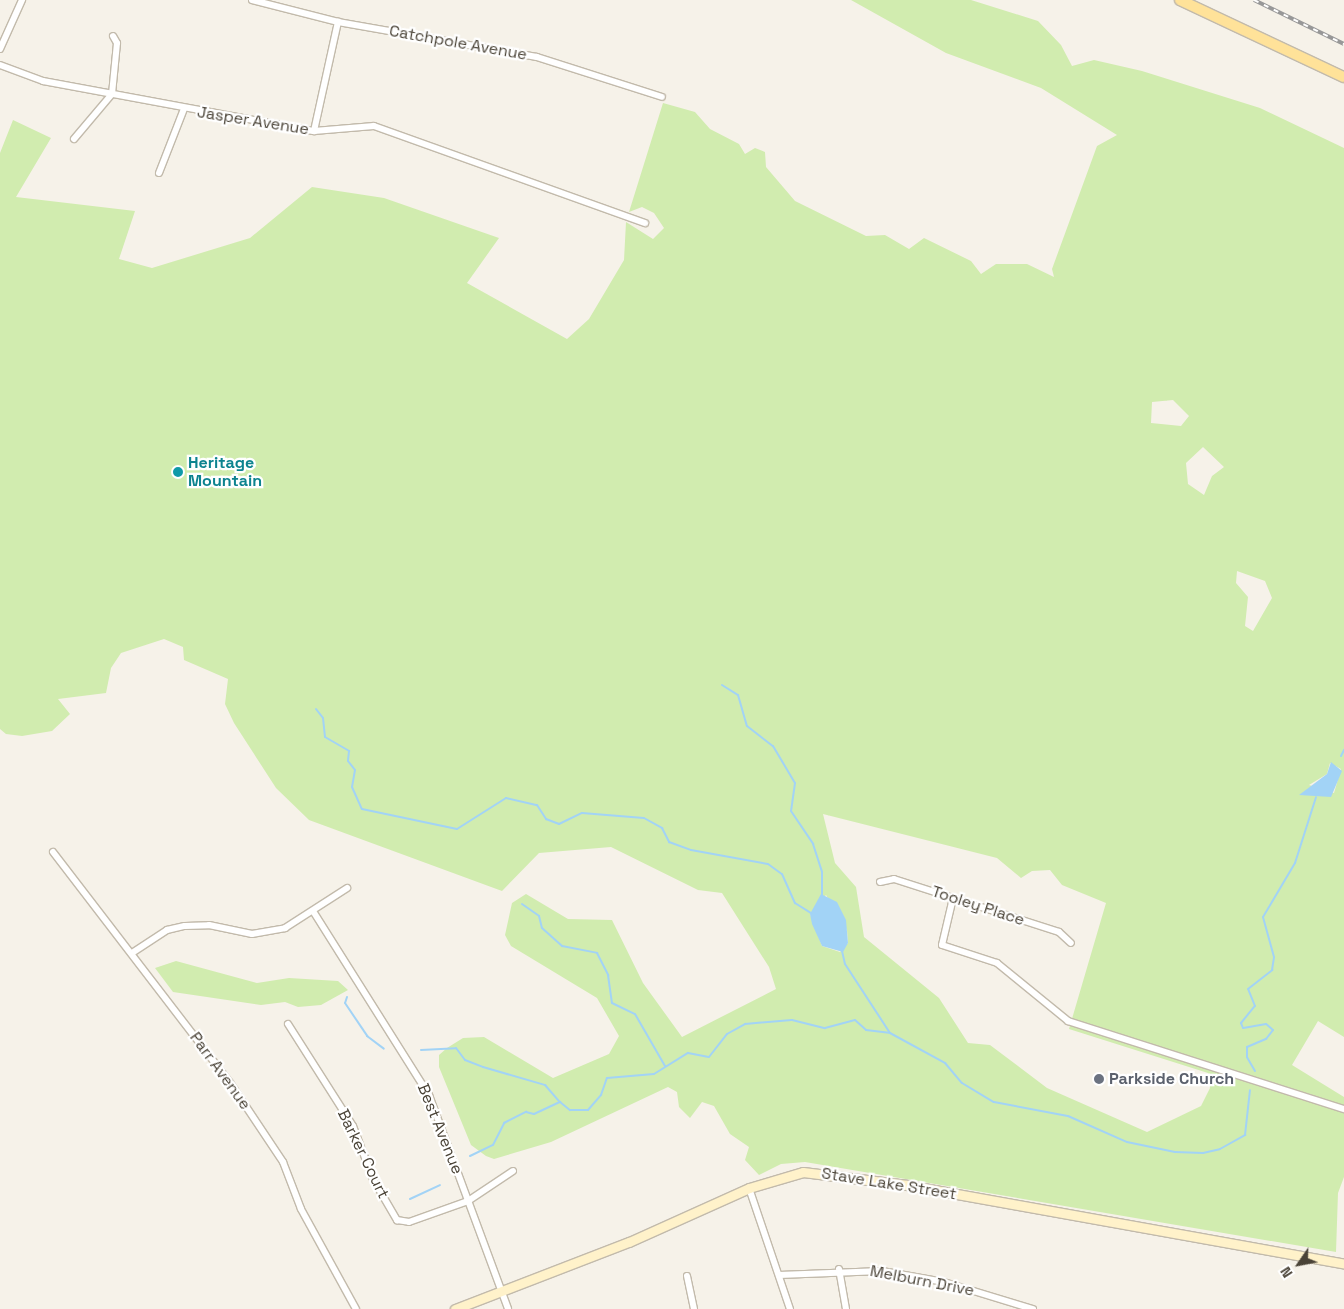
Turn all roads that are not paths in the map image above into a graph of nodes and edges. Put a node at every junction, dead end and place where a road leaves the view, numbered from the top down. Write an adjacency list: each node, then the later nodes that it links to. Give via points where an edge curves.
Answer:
1 (22, 0): 6 (street)
2 (252, 0): 4 (street, Catchpole Avenue)
3 (1180, 0): 8 (main road)
4 (338, 22): 10 (street, Catchpole Avenue, via 537,57); 12 (street)
5 (113, 36): 9 (street, via 117,43)
6 (0, 49)
7 (0, 65): 9 (street, Jasper Avenue, via 43,81)
8 (1344, 77)
9 (112, 94): 11 (street, Jasper Avenue); 13 (street)
10 (662, 96)
11 (184, 109): 12 (street, Jasper Avenue); 14 (street)
12 (314, 131): 15 (street, Jasper Avenue, via 374,126)
13 (74, 139)
14 (159, 173)
15 (645, 223)
16 (53, 852): 22 (street, Parr Avenue)
17 (880, 882): 19 (street, Tooley Place, via 894,880)
18 (348, 888): 20 (street)
19 (953, 898): 21 (street, Tooley Place, via 1059,932); 24 (street, via 942,945 997,963 1068,1021)
20 (313, 911): 22 (street, via 285,928 263,934 209,925 174,928); 27 (street, Best Avenue, via 424,1085)
21 (1071, 943)
22 (132, 953): 33 (street, Parr Avenue, via 215,1061 283,1162 301,1209)
23 (288, 1024): 27 (street, Barker Court, via 353,1126 373,1179 394,1218 409,1222)
24 (1344, 1109)
25 (513, 1171): 27 (street)
26 (749, 1188): 28 (main road, Stave Lake Street, via 794,1173 834,1174); 30 (street); 32 (main road, Stave Lake Street)
27 (468, 1201): 32 (street, Best Avenue)
28 (1344, 1264)
29 (839, 1269): 30 (street, Melburn Drive); 38 (street); 39 (street, Melburn Drive, via 882,1271 944,1282)
30 (779, 1275): 37 (street)
31 (687, 1276): 36 (street)
32 (503, 1293): 34 (main road, Stave Lake Street); 35 (street, Best Avenue)
33 (356, 1309)
34 (455, 1309)
35 (508, 1309)
36 (694, 1309)
37 (790, 1309)
38 (846, 1309)
39 (1033, 1309)

